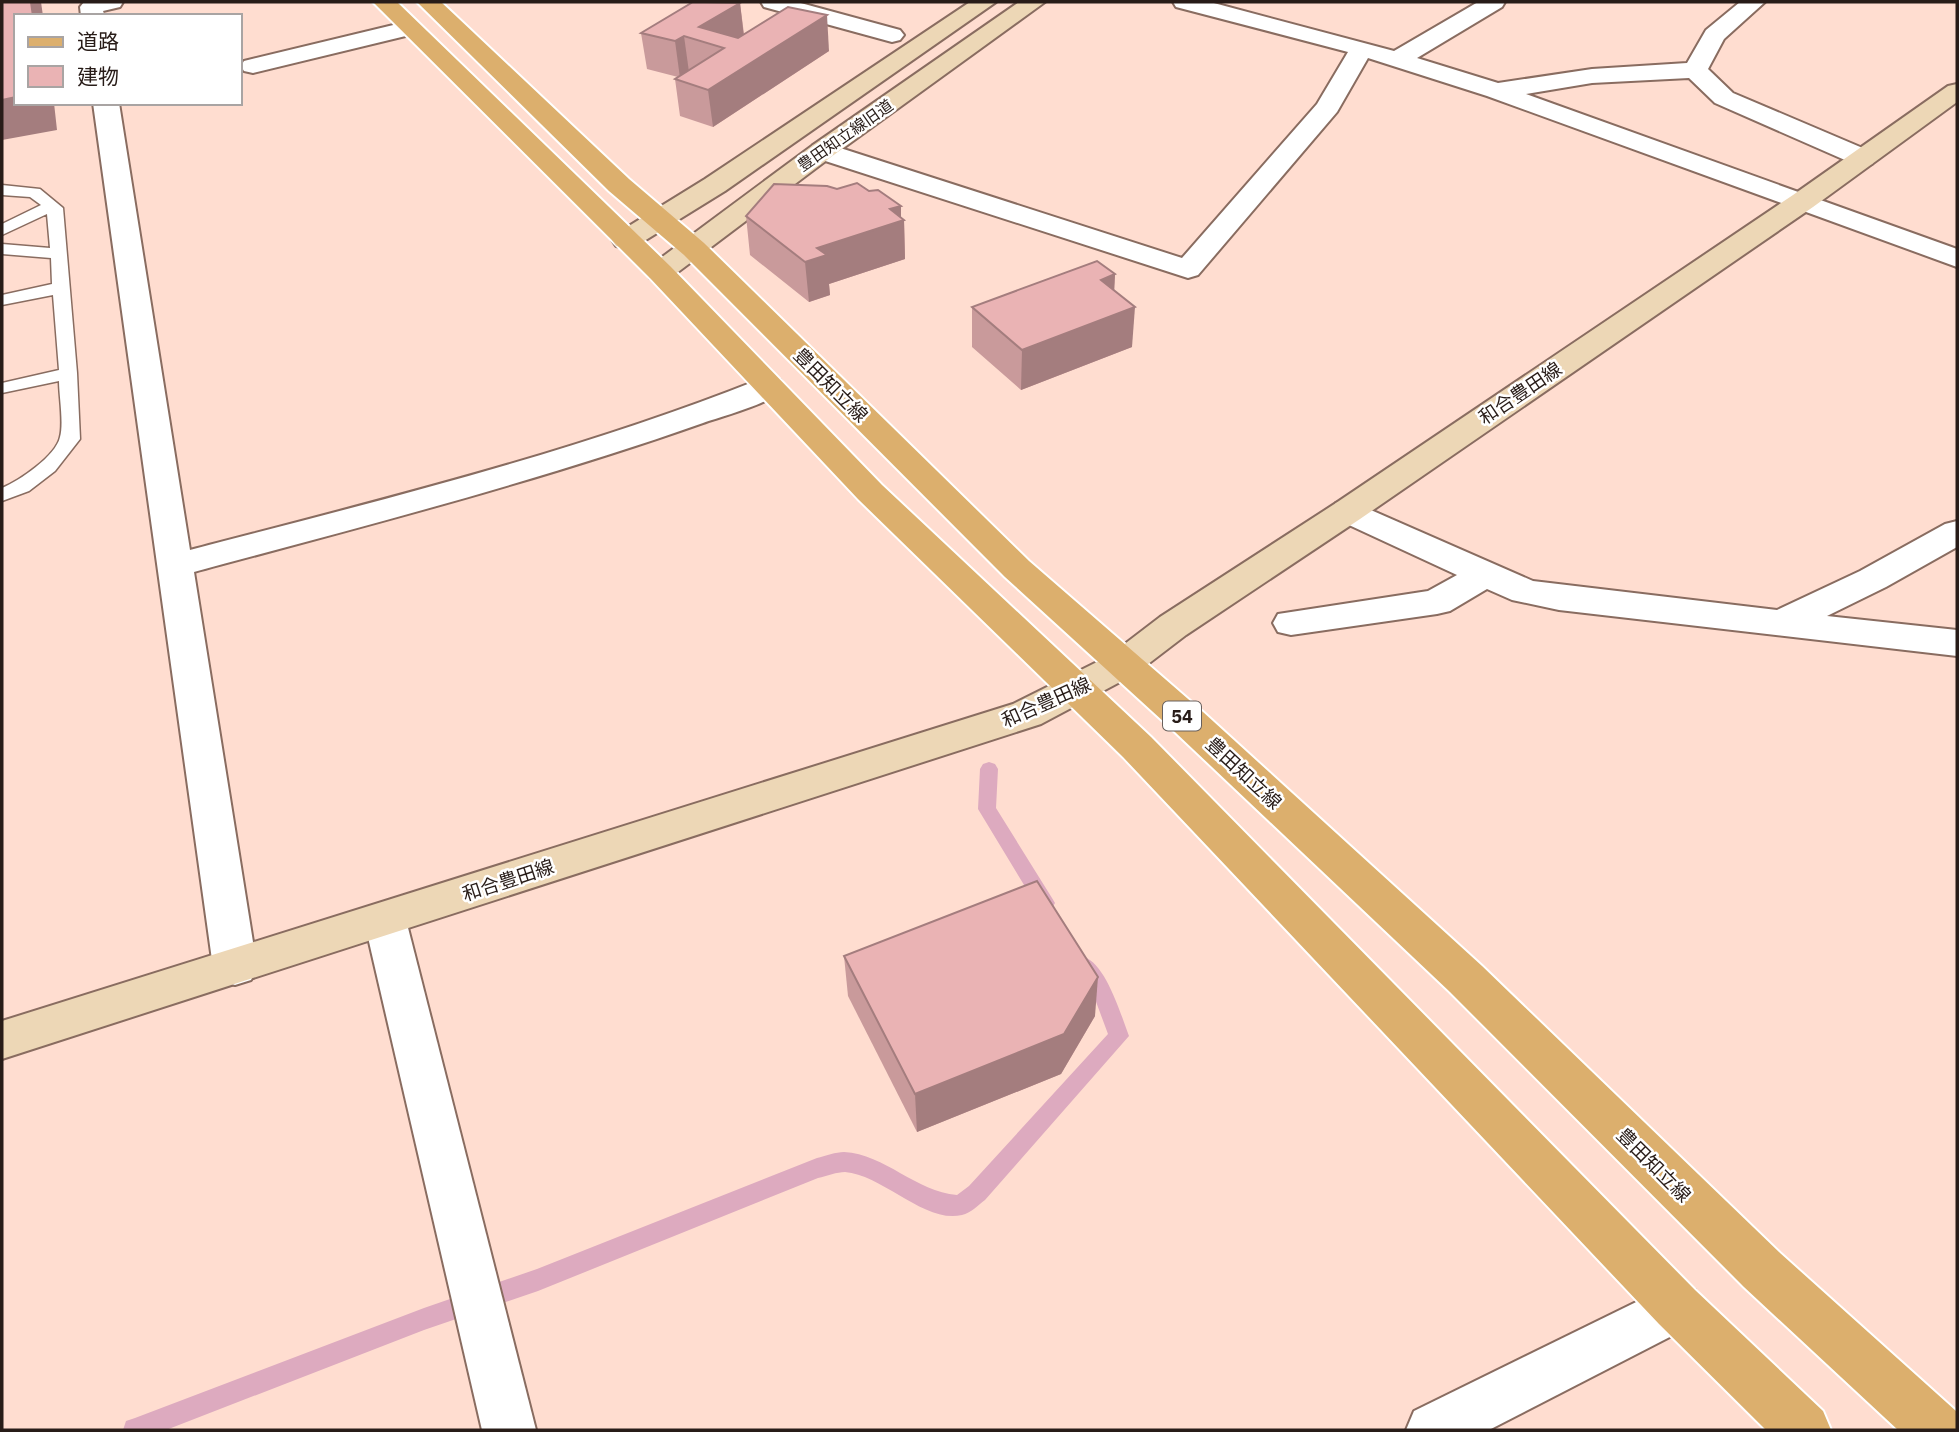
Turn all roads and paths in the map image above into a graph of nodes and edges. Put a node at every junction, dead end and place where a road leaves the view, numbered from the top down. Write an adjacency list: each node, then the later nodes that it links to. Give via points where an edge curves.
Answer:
1 (112, 2): 9 (street, via 91,6)
2 (384, 2): 10 (main road, 豊田知立線 / 54)
3 (985, 2): 24 (main road, 豊田知立線旧道, via 715,185)
4 (1034, 2): 19 (main road, 豊田知立線旧道)
5 (1184, 2): 12 (street)
6 (1494, 2): 13 (street)
7 (1754, 2): 15 (street, via 1714,35)
8 (780, 3): 11 (street)
9 (93, 14)
10 (419, 15): 14 (street); 24 (main road, 豊田知立線 / 54); 26 (main road, 豊田知立線 / 54)
11 (892, 35)
12 (1362, 48): 13 (street); 19 (street, via 1328,107 1188,269)
13 (1396, 59): 16 (street)
14 (253, 66)
15 (1695, 69): 16 (street, via 1592,76); 20 (street, via 1724,98)
16 (1496, 91): 22 (street)
17 (1957, 91): 20 (main road, 和合豊田線)
18 (106, 105): 40 (street)
19 (822, 151): 28 (main road, 豊田知立線旧道)
20 (1863, 158): 22 (main road, 和合豊田線)
21 (2, 190): 23 (lane, via 34,192)
22 (1803, 201): 30 (street); 38 (main road, 和合豊田線)
23 (52, 206): 25 (lane); 29 (lane)
24 (658, 218): 26 (main road, 豊田知立線旧道); 28 (main road, 豊田知立線 / 54)
25 (2, 230)
26 (626, 240): 31 (main road, 豊田知立線 / 54)
27 (2, 249): 29 (lane)
28 (694, 249): 31 (main road, 豊田知立線旧道); 45 (main road, 豊田知立線 / 54, via 1017,569)
29 (58, 254): 32 (lane)
30 (1953, 257)
31 (660, 272): 35 (main road, 豊田知立線 / 54)
32 (60, 288): 33 (lane); 34 (lane)
33 (2, 300)
34 (68, 373): 36 (lane); 37 (lane, via 70,439 48,467 22,487)
35 (769, 387): 40 (street, via 695,417 554,461); 46 (main road, 豊田知立線 / 54, via 870,492)
36 (2, 388)
37 (2, 495)
38 (1348, 511): 41 (street); 45 (main road, 和合豊田線, via 1173,626)
39 (1957, 532): 42 (street)
40 (176, 565): 48 (street)
41 (1485, 574): 42 (street, via 1525,592 1559,598); 43 (street, via 1437,602)
42 (1783, 622): 44 (street)
43 (1291, 623)
44 (1957, 643)
45 (1122, 665): 46 (main road, 和合豊田線); 54 (main road, 豊田知立線 / 54, via 1455,970 1762,1270)
46 (1076, 690): 47 (main road, 和合豊田線, via 1027,714); 50 (main road, 豊田知立線 / 54, via 1138,747)
47 (384, 920): 48 (main road, 和合豊田線); 51 (street)
48 (235, 967): 49 (main road, 和合豊田線)
49 (2, 1040)
50 (1676, 1307): 52 (street); 53 (main road, 豊田知立線 / 54)
51 (509, 1430)
52 (1433, 1430)
53 (1804, 1430)
54 (1937, 1430)

